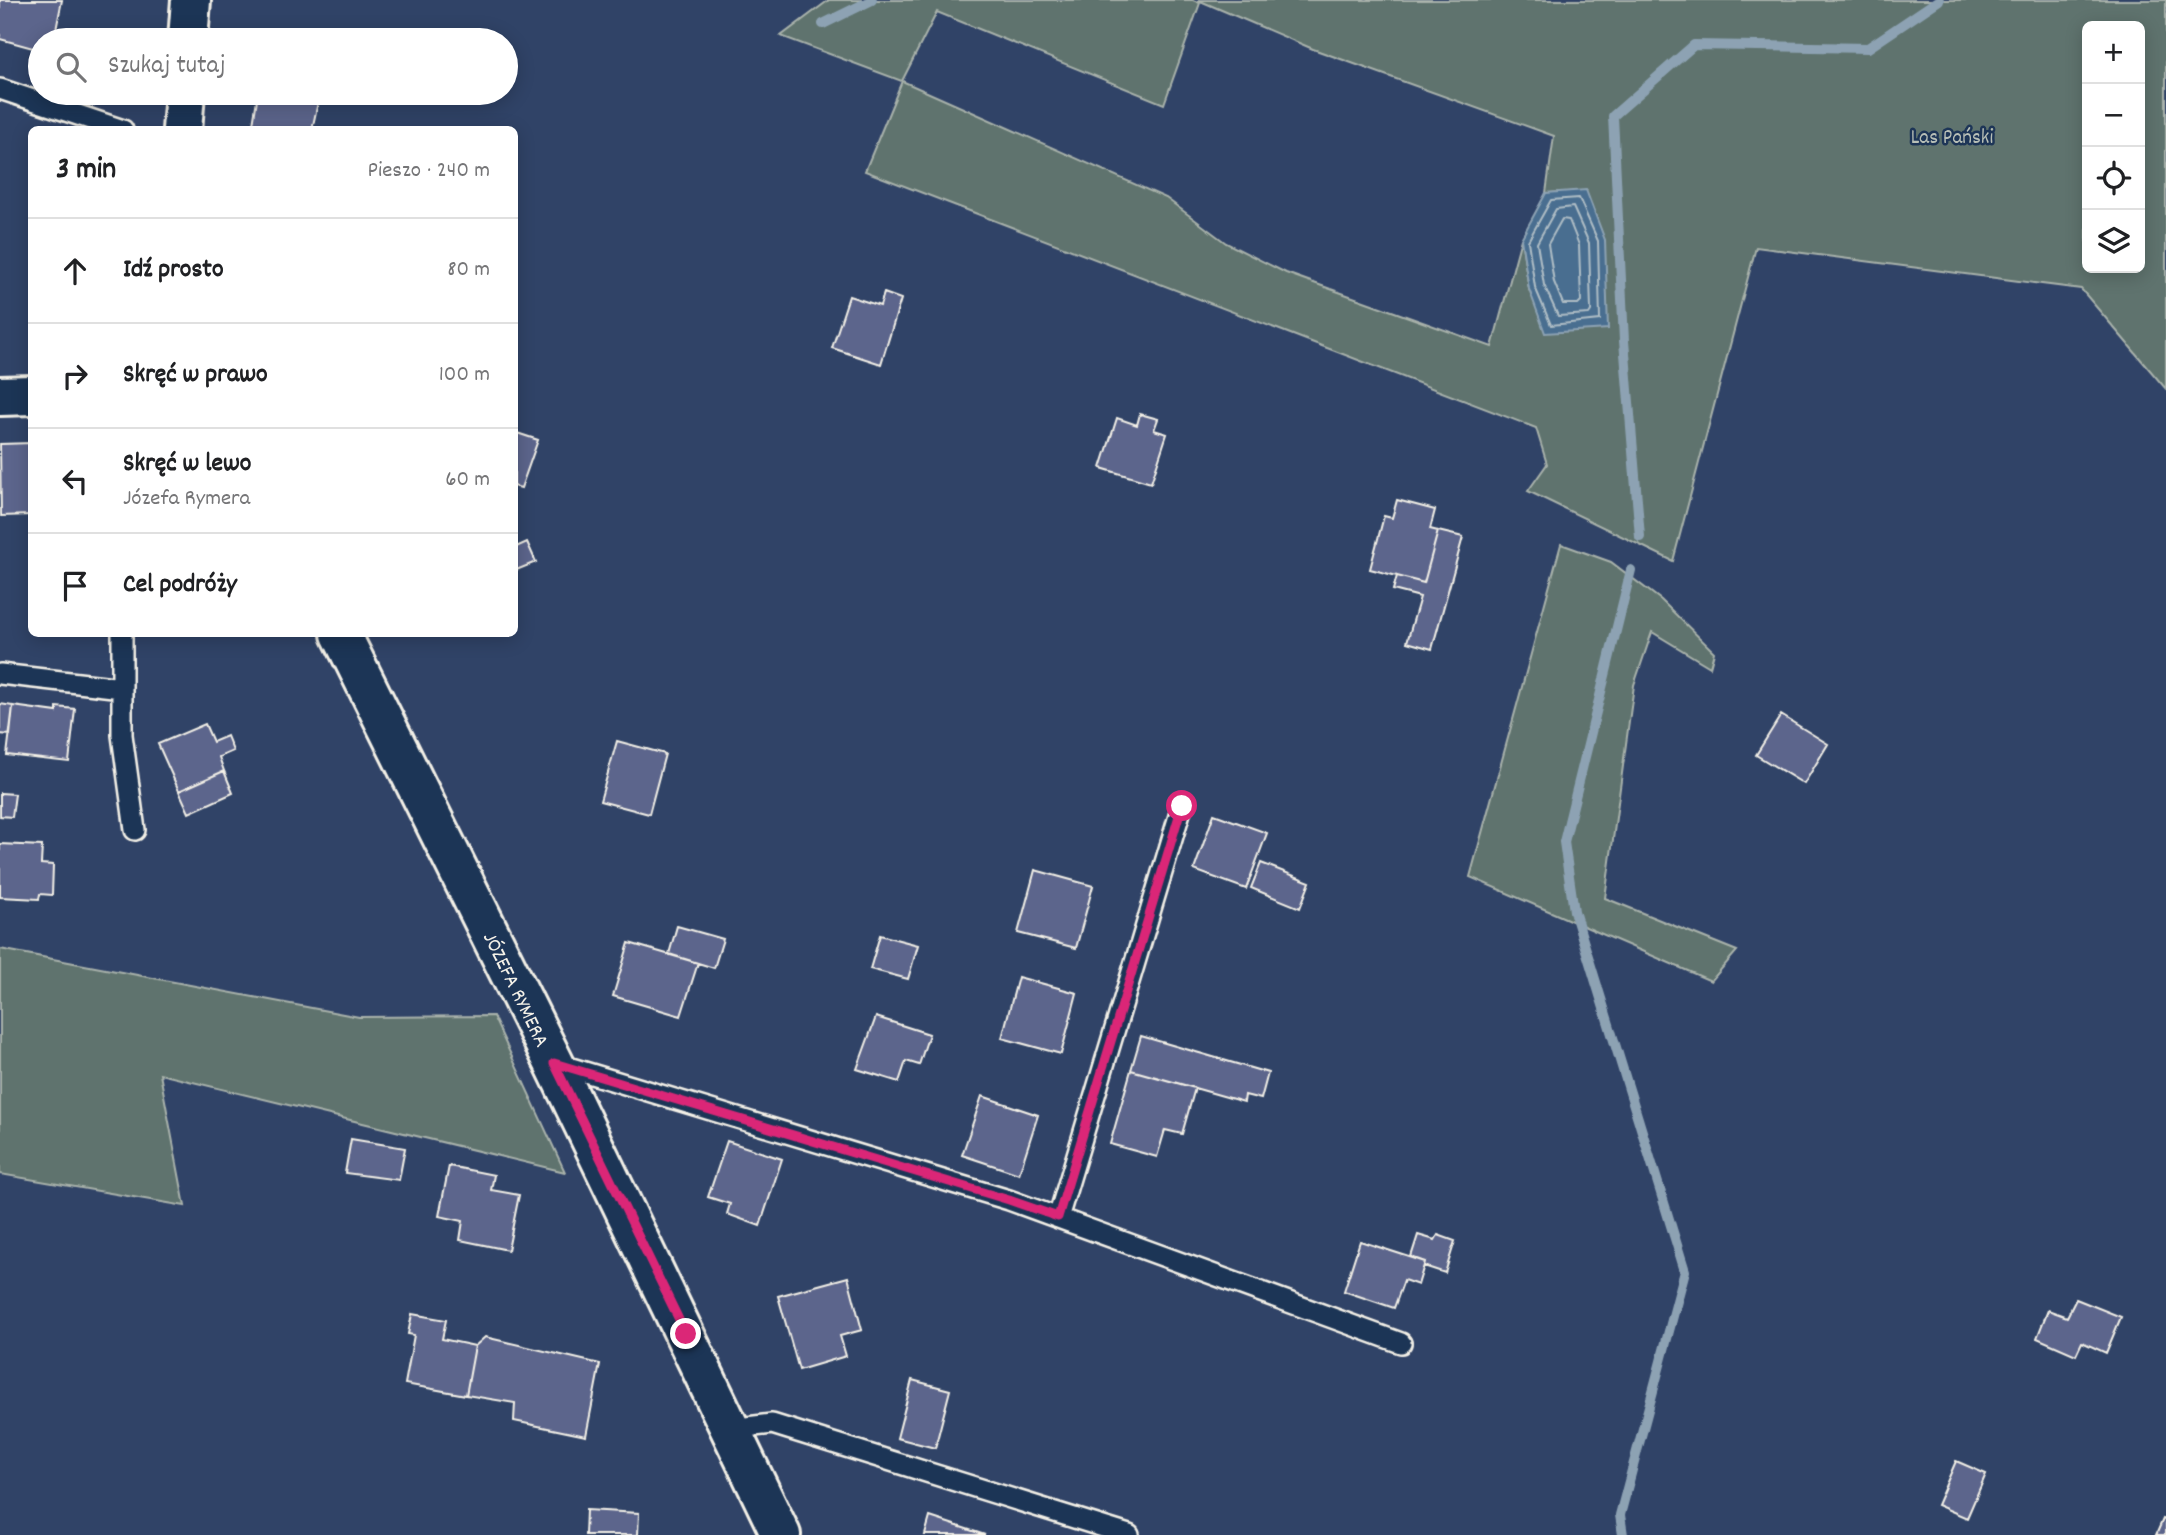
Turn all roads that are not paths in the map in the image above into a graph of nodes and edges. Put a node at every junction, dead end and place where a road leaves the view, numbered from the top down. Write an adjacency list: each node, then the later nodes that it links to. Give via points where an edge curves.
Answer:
1 (191, 0): 2 (street)
2 (189, 28)
3 (0, 89): 4 (lane)
4 (28, 98)
5 (48, 105): 7 (lane)
6 (183, 105): 8 (street)
7 (111, 126)
8 (182, 126)
9 (28, 395): 10 (street)
10 (0, 396)
11 (122, 637): 14 (lane)
12 (342, 637): 17 (street, JÓZEFA RYMERA)
13 (0, 674): 14 (lane)
14 (122, 688): 16 (lane, via 122,735)
15 (1182, 806): 18 (lane)
16 (135, 830)
17 (554, 1063): 18 (lane); 20 (street, JÓZEFA RYMERA)
18 (1058, 1217): 19 (lane)
19 (1401, 1343)
20 (730, 1429): 21 (street, JÓZEFA RYMERA); 22 (lane, via 772,1423)
21 (781, 1535)
22 (1129, 1535)

